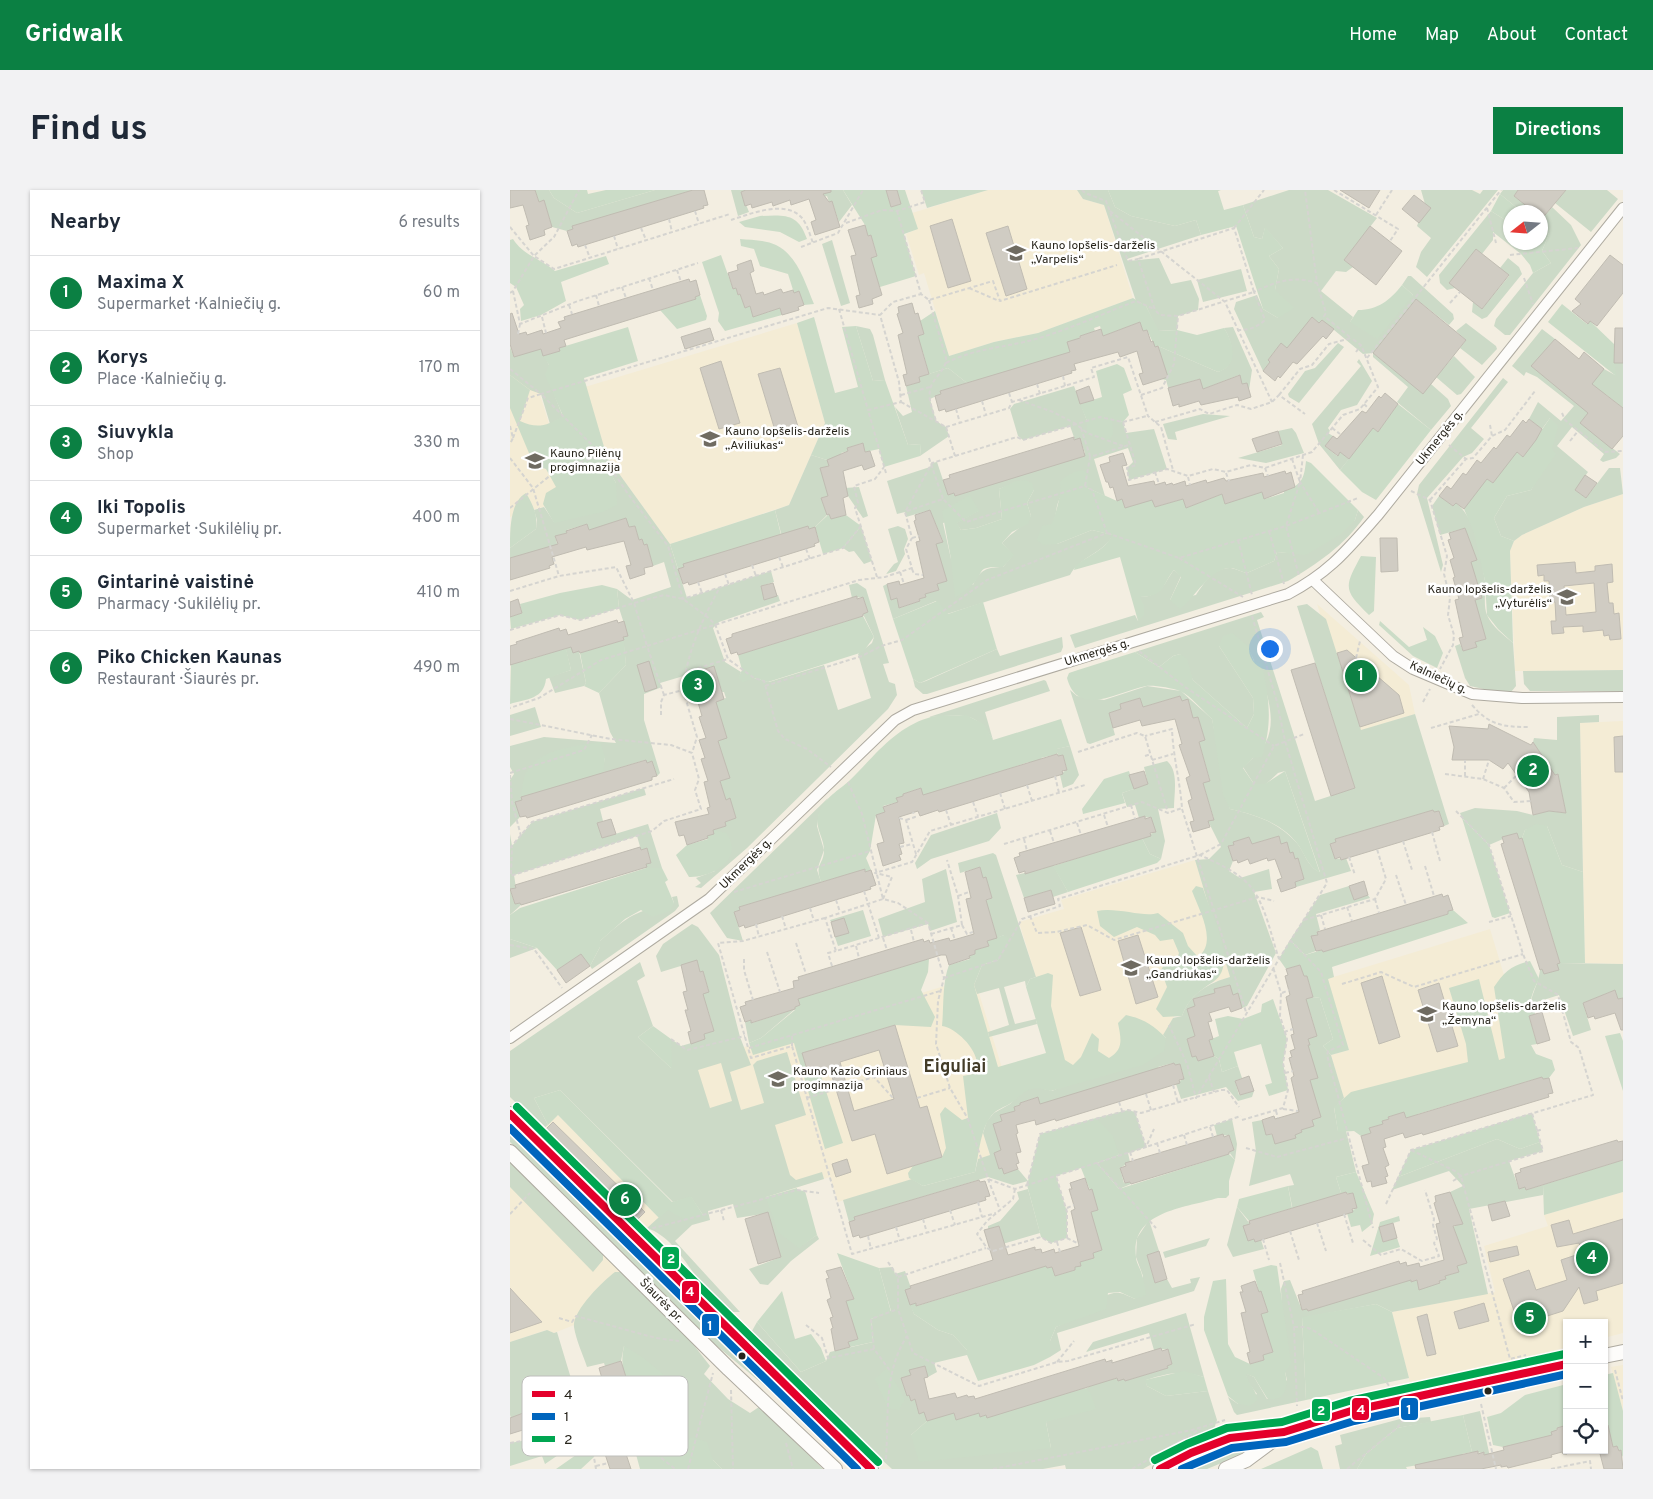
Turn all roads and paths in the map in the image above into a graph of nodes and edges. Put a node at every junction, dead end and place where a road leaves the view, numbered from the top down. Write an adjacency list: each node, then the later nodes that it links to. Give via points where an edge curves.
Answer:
1 (579, 190): 36 (path, via 554,237)
2 (863, 190): 19 (path)
3 (921, 190): 14 (path, via 925,202)
4 (1082, 190): 12 (path, via 1106,202)
5 (1264, 190): 23 (path)
6 (1305, 190): 45 (path)
7 (1334, 190): 16 (path)
8 (1392, 190): 16 (path)
9 (1501, 190): 10 (path)
10 (1487, 208): 29 (path); 77 (path)
11 (1623, 208): 31 (street, Ukmergės g.)
12 (1110, 210): 34 (path); 38 (path, via 1128,262)
13 (695, 211): 20 (path)
14 (897, 211): 19 (path, via 882,210); 52 (path)
15 (730, 214): 20 (path)
16 (1376, 215): 27 (path, via 1398,229)
17 (668, 219): 24 (path)
18 (731, 220): 28 (path, via 768,209 795,212 803,219)
19 (846, 223): 28 (path, via 838,233)
20 (699, 224): 24 (path)
21 (510, 227): 36 (path)
22 (641, 228): 26 (path)
23 (1234, 228): 34 (path); 50 (path)
24 (672, 232): 26 (path)
25 (614, 236): 33 (path)
26 (646, 240): 33 (path)
27 (1390, 241)
28 (813, 243): 32 (path)
29 (1496, 243)
30 (586, 245): 37 (path)
31 (1593, 246): 35 (path); 66 (street, Ukmergės g.)
32 (801, 247)
33 (618, 249): 37 (path)
34 (1162, 251): 38 (path); 57 (path)
35 (1510, 255)
36 (534, 256): 37 (path, via 554,269); 49 (path)
37 (590, 258)
38 (1138, 259): 62 (path)
39 (698, 263): 41 (path)
40 (1117, 265): 56 (path)
41 (677, 270): 42 (path); 44 (path)
42 (649, 278): 46 (path); 48 (path)
43 (1524, 278): 66 (path)
44 (681, 282)
45 (1316, 283): 50 (path, via 1304,278 1278,281); 74 (path, via 1326,313 1324,316)
46 (622, 287): 53 (path); 54 (path)
47 (969, 288): 55 (path); 56 (path); 56 (path, via 993,281)
48 (653, 290)
49 (512, 292): 68 (path)
50 (1254, 292): 57 (path); 71 (path, via 1265,320 1249,330)
51 (1460, 292): 58 (path)
52 (921, 294): 55 (path); 64 (path, via 893,302)
53 (596, 295): 59 (path); 60 (path)
54 (626, 298)
55 (928, 300): 78 (path)
56 (1000, 301)
57 (1225, 302): 65 (path); 71 (path)
58 (1450, 303)
59 (569, 305): 63 (path); 67 (path)
60 (599, 306)
61 (839, 309): 64 (path); 86 (path, via 828,308); 99 (path)
62 (1155, 310): 65 (path, via 1160,315); 78 (path, via 1136,301 1024,342 993,346)
63 (572, 314)
64 (880, 315): 88 (path)
65 (1178, 316): 89 (path, via 1174,364 1162,388)
66 (1537, 316): 178 (street, Ukmergės g., via 1378,515 1335,563)
67 (542, 317): 70 (path); 72 (path)
68 (519, 318): 69 (path); 70 (path)
69 (514, 319)
70 (520, 324): 73 (path)
71 (1237, 330): 95 (path)
72 (546, 333)
73 (518, 334)
74 (1351, 338): 75 (path); 90 (path, via 1329,344 1312,365 1300,368)
75 (1361, 345): 76 (path); 77 (path)
76 (1356, 352)
77 (1366, 358): 96 (path, via 1378,387)
78 (946, 363): 83 (path)
79 (510, 369): 86 (path)
80 (1063, 376): 82 (path)
81 (1037, 384): 87 (path)
82 (1065, 386): 87 (path); 89 (path, via 1094,377 1091,368 1128,357)
83 (930, 387): 88 (path); 104 (path)
84 (1535, 391): 116 (path, via 1505,430)
85 (1009, 393): 94 (path)
86 (540, 394): 117 (path, via 528,398); 124 (path)
87 (1040, 394): 91 (path)
88 (900, 395): 93 (path)
89 (1141, 395): 103 (path)
90 (1279, 395): 95 (path); 101 (path)
91 (1019, 400): 94 (path); 108 (path)
92 (982, 401): 102 (path)
93 (901, 402): 99 (path); 104 (path)
94 (1012, 402): 102 (path, via 1009,408)
95 (1272, 402): 106 (path, via 1251,409 1238,405 1210,414 1200,408)
96 (1364, 404): 98 (path); 113 (path, via 1360,409 1343,414)
97 (956, 409): 107 (path)
98 (1369, 409)
99 (868, 410): 133 (path)
100 (1562, 413): 114 (path)
101 (1305, 414)
102 (986, 415): 107 (path)
103 (1148, 416): 105 (path); 106 (path)
104 (936, 421): 111 (path)
105 (1123, 422): 108 (path, via 1100,417); 121 (path)
106 (1155, 422): 137 (path, via 1161,427)
107 (960, 423): 111 (path)
108 (1078, 423): 112 (path); 126 (path)
109 (1490, 425): 116 (path)
110 (510, 426): 117 (path)
111 (946, 427): 126 (path)
112 (1081, 428): 122 (path); 127 (path)
113 (1332, 428): 115 (path); 125 (path, via 1312,452)
114 (1578, 431): 118 (path); 123 (path, via 1605,452)
115 (1340, 434)
116 (1492, 436): 131 (path, via 1473,458)
117 (513, 438): 120 (path)
118 (1570, 441)
119 (1447, 443): 131 (path)
120 (510, 444)
121 (1129, 445): 122 (path); 134 (path, via 1136,465)
122 (1124, 446): 127 (path)
123 (1623, 451)
124 (602, 455): 150 (path, via 557,470); 187 (path, via 668,546)
125 (1304, 455): 130 (path); 145 (path)
126 (955, 456): 132 (path)
127 (1090, 457): 149 (path)
128 (510, 458): 150 (path)
129 (929, 458): 132 (path)
130 (1292, 459): 135 (path); 145 (path)
131 (1466, 459): 154 (path)
132 (932, 463): 153 (path); 156 (path)
133 (884, 467): 140 (path); 158 (path, via 875,479 854,486 858,503 855,508)
134 (1127, 468): 136 (path); 143 (path)
135 (1265, 468): 139 (path, via 1251,465); 142 (path)
136 (1123, 469)
137 (1174, 471): 138 (path); 141 (path)
138 (1155, 472): 143 (path); 146 (path)
139 (1226, 472): 141 (path, via 1213,469); 144 (path)
140 (886, 473)
141 (1188, 476): 147 (path)
142 (1268, 476)
143 (1129, 480): 148 (path)
144 (1229, 480)
145 (1300, 482): 157 (path); 159 (path)
146 (1159, 484)
147 (1190, 484)
148 (1130, 485)
149 (1085, 486): 153 (path, via 966,522); 161 (path, via 1092,490)
150 (532, 488): 155 (path); 175 (path)
151 (1410, 490): 154 (path)
152 (1358, 498): 157 (path)
153 (943, 499): 156 (path)
154 (1430, 500): 200 (path, via 1447,556 1444,574 1450,598 1448,616 1454,635 1453,645)
155 (510, 508)
156 (905, 512): 163 (path)
157 (1320, 514): 159 (path)
158 (861, 526): 168 (path, via 843,548); 177 (path)
159 (1286, 526): 160 (path); 182 (path)
160 (1269, 531): 164 (path); 186 (path)
161 (1107, 533): 167 (path); 201 (path, via 987,580 902,640)
162 (919, 536): 163 (path)
163 (912, 538): 171 (path, via 906,550)
164 (1238, 540): 167 (path); 189 (path)
165 (806, 549): 168 (path)
166 (779, 557): 170 (path)
167 (1179, 558): 189 (path)
168 (810, 559): 170 (path)
169 (752, 566): 176 (path)
170 (782, 568): 176 (path)
171 (912, 568): 172 (path); 174 (path, via 914,574)
172 (900, 572): 177 (path); 180 (path)
173 (725, 574): 181 (path)
174 (923, 575)
175 (559, 576): 184 (path); 188 (path, via 616,567)
176 (756, 576): 181 (path)
177 (877, 578): 191 (path, via 859,580)
178 (1314, 581): 182 (street, Ukmergės g.); 194 (street, Kalniečių g.)
179 (698, 582): 185 (path)
180 (904, 584)
181 (728, 585): 183 (path)
182 (1302, 586): 186 (street, Ukmergės g.)
183 (720, 587): 185 (path); 190 (path)
184 (510, 592)
185 (702, 593): 187 (path)
186 (1288, 594): 189 (street, Ukmergės g.)
187 (683, 599): 188 (path, via 664,595); 190 (path)
188 (634, 603): 192 (path, via 580,620 560,615); 196 (path)
189 (1252, 605): 195 (street, Ukmergės g.); 216 (path)
190 (705, 614): 191 (path); 193 (path)
191 (714, 624): 193 (path); 198 (path)
192 (510, 630)
193 (697, 630): 196 (path); 199 (path)
194 (1365, 632): 197 (path); 200 (street, Kalniečių g., via 1393,656)
195 (1130, 643): 217 (path, via 1185,687); 227 (street, Ukmergės g., via 912,710 895,720)
196 (647, 646): 204 (path); 207 (path, via 601,660 539,698)
197 (1356, 658)
198 (728, 659): 199 (path); 201 (path, via 754,678 764,681)
199 (685, 672): 203 (path)
200 (1436, 678): 202 (street, Kalniečių g.); 206 (path)
201 (765, 686): 227 (path, via 778,732 785,739 807,748)
202 (1458, 688): 205 (street, Kalniečių g., via 1494,698); 208 (path)
203 (683, 690): 204 (path); 219 (path, via 697,737)
204 (664, 695): 209 (path)
205 (1623, 697)
206 (1423, 702)
207 (510, 708)
208 (1479, 713): 211 (path, via 1503,727); 212 (path)
209 (661, 715)
210 (510, 719): 214 (path)
211 (1528, 726)
212 (1431, 728)
213 (1304, 734): 216 (path)
214 (592, 735): 219 (path, via 670,746); 226 (path, via 584,750)
215 (1145, 736): 218 (path, via 1137,733); 220 (path); 221 (path, via 1172,729)
216 (1285, 741): 217 (path); 305 (path, via 1327,883)
217 (1274, 746): 272 (path, via 1221,844)
218 (1078, 752)
219 (692, 753): 280 (path, via 699,780 695,790 702,809 664,821 652,831)
220 (1150, 754): 222 (path); 223 (path)
221 (1173, 754): 223 (path); 243 (path)
222 (1145, 756)
223 (1152, 760): 248 (path)
224 (1466, 760): 231 (path)
225 (1489, 760): 233 (path)
226 (510, 774): 260 (path, via 512,802)
227 (838, 774): 269 (path, via 850,785 862,814); 288 (street, Ukmergės g.)
228 (1445, 774): 231 (path)
229 (1517, 775): 236 (path)
230 (1055, 776): 238 (path)
231 (1465, 776): 233 (path)
232 (674, 779): 260 (path, via 532,822)
233 (1483, 779): 236 (path)
234 (1027, 785): 239 (path)
235 (1085, 785): 238 (path)
236 (1504, 788): 241 (path, via 1514,802)
237 (1000, 793): 244 (path)
238 (1059, 793): 239 (path)
239 (1032, 801): 244 (path)
240 (974, 802): 250 (path)
241 (1531, 802)
242 (1131, 805): 248 (path, via 1142,802); 249 (path); 252 (path)
243 (1182, 808): 248 (path); 273 (path)
244 (1005, 809): 250 (path)
245 (946, 810): 255 (path)
246 (1456, 811): 303 (path, via 1489,845)
247 (913, 812): 253 (path, via 915,817)
248 (1168, 813)
249 (1104, 814): 254 (path); 256 (path)
250 (978, 817): 255 (path)
251 (899, 818): 253 (path)
252 (1136, 819)
253 (906, 820): 264 (path)
254 (1077, 822): 257 (path); 259 (path)
255 (951, 825): 271 (path, via 930,832)
256 (1108, 827)
257 (1050, 830): 261 (path); 263 (path)
258 (1432, 832): 276 (path)
259 (1081, 835)
260 (521, 836): 266 (path)
261 (1024, 838): 265 (path); 270 (path)
262 (1403, 841): 278 (path)
263 (1054, 843)
264 (913, 844): 267 (path); 271 (path)
265 (1004, 844)
266 (511, 848): 280 (path)
267 (900, 848)
268 (1377, 849): 290 (path, via 1386,878)
269 (870, 851): 279 (path); 288 (path)
270 (1028, 851)
271 (916, 855): 279 (path, via 912,862)
272 (1200, 855): 273 (path); 287 (path, via 1249,884)
273 (1196, 856): 297 (path); 300 (path, via 1058,899 1060,906)
274 (1349, 858): 281 (path)
275 (947, 860): 285 (path)
276 (1440, 861)
277 (1424, 866): 286 (path)
278 (1412, 870)
279 (875, 873): 289 (path); 289 (path, via 892,877)
280 (510, 875)
281 (1355, 875)
282 (1396, 875): 294 (path)
283 (864, 891): 293 (path)
284 (969, 892): 285 (path)
285 (958, 896): 311 (path)
286 (1434, 896)
287 (1258, 897): 292 (path); 297 (path); 333 (path)
288 (709, 899): 343 (street, Ukmergės g.)
289 (883, 899): 293 (path); 310 (path, via 898,903)
290 (1375, 899): 295 (path); 299 (path)
291 (836, 900): 298 (path)
292 (1274, 900)
293 (868, 904): 298 (path); 320 (path)
294 (1406, 905)
295 (1347, 907): 301 (path); 307 (path)
296 (810, 908): 306 (path)
297 (1214, 910): 300 (path, via 1114,940 1087,925 1037,933); 345 (path)
298 (840, 913): 304 (path)
299 (1379, 913)
300 (1030, 915): 337 (path, via 1019,922 998,960)
301 (1321, 915): 305 (path); 315 (path)
302 (782, 916): 313 (path)
303 (1511, 916): 308 (path); 330 (path)
304 (825, 918): 306 (path); 328 (path)
305 (1303, 920): 322 (path)
306 (814, 921): 313 (path)
307 (1352, 921)
308 (1489, 922)
309 (756, 924): 318 (path)
310 (928, 924): 314 (path); 317 (path)
311 (962, 925): 312 (path); 316 (path, via 967,934)
312 (952, 928): 317 (path); 321 (path)
313 (786, 929): 318 (path)
314 (910, 929): 319 (path); 323 (path)
315 (1325, 929)
316 (973, 932)
317 (931, 934): 337 (path)
318 (760, 937): 350 (path, via 718,943)
319 (883, 937): 320 (path); 327 (path)
320 (879, 938): 326 (path)
321 (955, 940)
322 (1290, 940): 333 (path); 388 (path, via 1321,972 1343,1045 1328,1051 1327,1055)
323 (914, 942)
324 (796, 943): 336 (path)
325 (510, 945): 343 (path, via 534,949)
326 (856, 945): 328 (path); 332 (path)
327 (887, 950)
328 (836, 951): 334 (path, via 828,953)
329 (767, 952): 341 (path)
330 (1523, 954): 338 (path, via 1414,987 1382,972); 377 (path, via 1534,981 1558,995 1571,1042 1579,1048 1593,1094)
331 (744, 958): 344 (path, via 744,970)
332 (859, 958)
333 (1278, 959): 335 (path)
334 (832, 966)
335 (1273, 967): 342 (path); 345 (path)
336 (806, 974)
337 (944, 978): 340 (path)
338 (1342, 984)
339 (1289, 990): 342 (path)
340 (940, 991): 349 (path); 360 (path, via 936,1044)
341 (780, 992)
342 (1281, 993): 348 (path, via 1280,1016)
343 (568, 998): 351 (street, Ukmergės g.)
344 (753, 1000)
345 (1246, 1012): 357 (path)
346 (1169, 1026): 366 (path, via 1187,1064)
347 (1293, 1029): 348 (path)
348 (1284, 1032): 356 (path, via 1287,1039 1282,1063)
349 (792, 1035): 353 (path); 354 (path)
350 (745, 1036): 352 (path, via 687,1050); 354 (path)
351 (510, 1038)
352 (671, 1039)
353 (792, 1046): 354 (path, via 751,1058); 364 (path)
354 (748, 1048)
355 (1293, 1071): 356 (path)
356 (1285, 1074): 371 (path, via 1288,1090)
357 (1209, 1076): 362 (path); 366 (path)
358 (1173, 1085): 369 (path)
359 (847, 1086): 367 (path, via 874,1077)
360 (950, 1088): 365 (path); 401 (path, via 968,1118)
361 (836, 1089): 364 (path)
362 (1214, 1092): 366 (path); 370 (path, via 1227,1090)
363 (1146, 1094): 372 (path)
364 (807, 1098): 440 (path, via 852,1254)
365 (917, 1098)
366 (1196, 1098): 369 (path)
367 (894, 1099)
368 (1119, 1102): 374 (path)
369 (1178, 1103): 372 (path)
370 (1239, 1106)
371 (1283, 1108): 373 (path); 375 (path)
372 (1151, 1110): 376 (path)
373 (1276, 1110): 380 (path); 381 (path)
374 (1122, 1111): 376 (path); 403 (path, via 1040,1134)
375 (1298, 1111)
376 (1135, 1112): 391 (path)
377 (1532, 1113): 385 (path); 393 (path)
378 (510, 1114): 490 (main road)
379 (1241, 1116): 382 (path)
380 (1278, 1118)
381 (1242, 1120)
382 (1210, 1126): 386 (path); 387 (path)
383 (1543, 1128): 385 (path)
384 (1154, 1129): 391 (path)
385 (1537, 1131): 400 (path, via 1542,1151)
386 (1184, 1135): 389 (path); 390 (path)
387 (1214, 1137)
388 (1348, 1138): 392 (path, via 1277,1157); 427 (path)
389 (1157, 1143): 391 (path); 396 (path)
390 (1187, 1145)
391 (1146, 1147): 395 (path)
392 (1246, 1148)
393 (1410, 1150): 400 (path); 409 (path)
394 (510, 1152): 489 (main road, Šiaurės pr.)
395 (1130, 1152): 397 (path); 398 (path)
396 (1160, 1153)
397 (1133, 1161)
398 (1097, 1162): 399 (path); 426 (path)
399 (1056, 1176): 403 (path); 411 (path)
400 (1461, 1176): 402 (path); 464 (path, via 1510,1359)
401 (988, 1179): 404 (path); 414 (path)
402 (1453, 1181)
403 (1027, 1185): 404 (path)
404 (1015, 1189): 414 (path, via 1014,1199)
405 (1425, 1190): 421 (path)
406 (530, 1193): 416 (path)
407 (819, 1193): 412 (path, via 797,1190)
408 (978, 1202): 418 (path)
409 (1386, 1204)
410 (1074, 1205): 411 (path)
411 (1066, 1208): 432 (path)
412 (720, 1210): 422 (path); 428 (path)
413 (950, 1210): 424 (path)
414 (1001, 1210): 415 (path)
415 (996, 1213): 418 (path); 439 (path, via 977,1234)
416 (510, 1214)
417 (1344, 1214): 437 (path)
418 (982, 1217): 424 (path)
419 (1438, 1218): 421 (path)
420 (923, 1219): 430 (path)
421 (1434, 1219): 445 (path, via 1437,1239 1434,1243)
422 (724, 1221)
423 (1317, 1223): 441 (path)
424 (954, 1225): 430 (path)
425 (896, 1227): 435 (path)
426 (1156, 1228)
427 (1373, 1228)
428 (644, 1231)
429 (1290, 1231): 447 (path)
430 (927, 1233): 435 (path)
431 (868, 1236): 440 (path)
432 (1067, 1238): 436 (path); 438 (path)
433 (1263, 1239): 446 (path)
434 (1363, 1240): 449 (path, via 1381,1255 1401,1249)
435 (900, 1241): 440 (path)
436 (1056, 1241): 439 (path, via 1051,1243 1041,1237 993,1251); 442 (path)
437 (1353, 1243)
438 (1078, 1244)
439 (987, 1248): 453 (path)
440 (871, 1249)
441 (1326, 1251)
442 (1060, 1252)
443 (1443, 1255): 445 (path)
444 (1426, 1256): 448 (path)
445 (1439, 1256): 448 (path)
446 (1269, 1260)
447 (1299, 1260)
448 (1427, 1260): 449 (path)
449 (1422, 1261): 452 (path)
450 (888, 1262): 453 (path)
451 (1280, 1264): 458 (path)
452 (1423, 1266)
453 (898, 1277): 454 (path)
454 (898, 1309): 459 (path); 462 (path, via 870,1319)
455 (559, 1318): 460 (path, via 572,1322 576,1316 656,1338)
456 (1196, 1324): 466 (path)
457 (806, 1325): 462 (path, via 822,1338 828,1358)
458 (1294, 1328): 471 (path, via 1316,1332 1384,1378); 475 (path)
459 (907, 1336): 466 (path, via 913,1353 979,1386); 470 (path, via 896,1353)
460 (679, 1341)
461 (1074, 1341): 466 (path)
462 (874, 1349): 470 (path)
463 (1623, 1352): 465 (main road)
464 (1526, 1355)
465 (1608, 1355)
466 (1057, 1362)
467 (1563, 1365): 479 (main road, via 1350,1411)
468 (1615, 1370): 473 (path)
469 (714, 1373): 486 (path)
470 (892, 1373): 482 (path, via 887,1394)
471 (1388, 1386)
472 (731, 1390): 487 (path)
473 (1623, 1401)
474 (1481, 1404): 496 (path)
475 (1297, 1406)
476 (1406, 1416): 495 (path, via 1397,1428)
477 (1225, 1420): 478 (path)
478 (1202, 1428): 491 (path); 492 (path)
479 (1284, 1432): 493 (main road, via 1230,1438); 494 (main road, via 1246,1460)
480 (786, 1443): 488 (path)
481 (659, 1456): 485 (path)
482 (886, 1459)
483 (608, 1463): 484 (path)
484 (596, 1468)
485 (675, 1469)
486 (688, 1469)
487 (733, 1469)
488 (793, 1469)
489 (835, 1469)
490 (871, 1469)
491 (993, 1469)
492 (1132, 1469)
493 (1160, 1469)
494 (1226, 1469)
495 (1346, 1469)
496 (1496, 1469)
497 (1551, 1469): 498 (path, via 1590,1461)
498 (1591, 1469)

